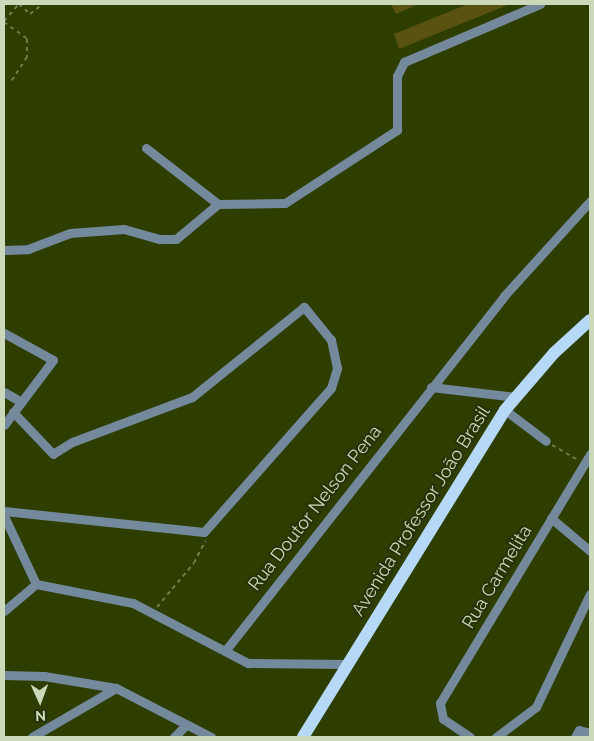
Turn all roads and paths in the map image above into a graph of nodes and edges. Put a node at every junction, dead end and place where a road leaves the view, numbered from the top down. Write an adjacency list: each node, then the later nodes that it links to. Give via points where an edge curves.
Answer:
1 (43, 4): 3 (path, via 30,14 19,4)
2 (540, 4): 7 (street, via 404,62 397,76 397,130 286,203)
3 (4, 22): 4 (path, via 27,39 28,57)
4 (10, 82)
5 (146, 148): 7 (street)
6 (590, 201): 11 (street, Rua Doutor Nelson Pena, via 504,296)
7 (218, 204): 8 (street, via 176,239 160,239 124,229 70,233 28,249)
8 (4, 250)
9 (590, 320): 13 (main road, Avenida Professor João Brasil)
10 (4, 333): 14 (street, via 53,359)
11 (431, 386): 13 (street); 30 (street, Rua Doutor Nelson Pena)
12 (4, 392): 14 (street)
13 (516, 397): 15 (main road, Avenida Professor João Brasil)
14 (21, 402): 16 (street)
15 (505, 410): 18 (street); 31 (main road, Avenida Professor João Brasil)
16 (13, 412): 17 (street); 24 (street, via 53,454 72,442 192,397 304,307 331,340 337,368 331,388)
17 (4, 425)
18 (546, 441): 20 (path)
19 (590, 454): 20 (street, Rua Carmelita)
20 (584, 464): 23 (street, Rua Carmelita)
21 (4, 511): 24 (street)
22 (4, 516): 26 (street)
23 (551, 518): 25 (street); 42 (street, Rua Carmelita, via 440,703 443,719)
24 (204, 532): 29 (path, via 205,547)
25 (590, 551)
26 (36, 584): 28 (street); 29 (street)
27 (590, 594): 43 (street, via 536,707)
28 (4, 611)
29 (153, 611): 30 (street)
30 (225, 651): 31 (street, via 263,665)
31 (345, 664): 41 (main road, Avenida Professor João Brasil)
32 (4, 675): 33 (street, via 44,676)
33 (116, 688): 34 (street); 37 (street)
34 (186, 725): 38 (street); 39 (street)
35 (577, 733): 36 (street)
36 (590, 733)
37 (32, 737)
38 (174, 737)
39 (211, 737)
40 (298, 737): 41 (street)
41 (303, 737)
42 (470, 737)
43 (496, 737)

